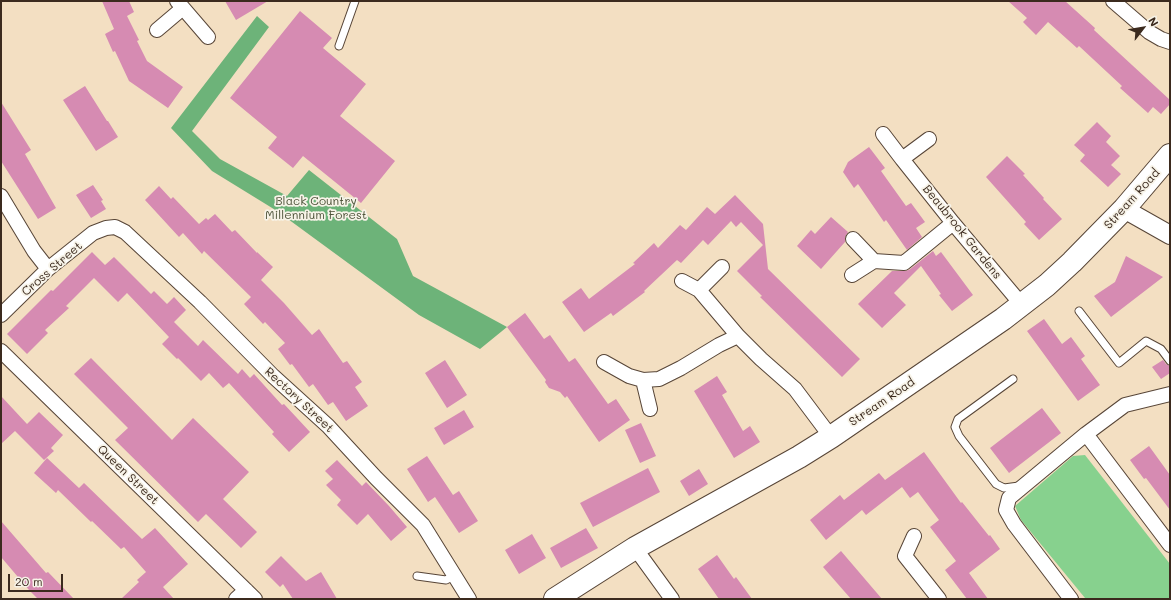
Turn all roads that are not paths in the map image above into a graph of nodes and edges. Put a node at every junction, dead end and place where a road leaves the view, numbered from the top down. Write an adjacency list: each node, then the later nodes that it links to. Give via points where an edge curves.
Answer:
1 (355, 1): 7 (lane)
2 (1113, 1): 6 (street, via 1149,32)
3 (180, 4): 4 (street); 5 (street)
4 (157, 30)
5 (208, 37)
6 (1170, 42)
7 (339, 46)
8 (883, 134): 11 (street, Beaubrook Gardens)
9 (929, 139): 11 (street)
10 (1170, 155): 13 (highway, Stream Road)
11 (902, 159): 14 (street, Beaubrook Gardens)
12 (1, 196): 20 (street, via 34,251)
13 (1124, 209): 16 (street); 24 (highway, Stream Road, via 1072,262)
14 (953, 223): 18 (street, via 904,263); 24 (street, Beaubrook Gardens)
15 (106, 228): 20 (street, Cross Street, via 93,233); 42 (street, Rectory Street, via 115,227 125,232 328,426 423,526)
16 (1170, 235)
17 (853, 239): 18 (street)
18 (874, 261): 21 (street)
19 (722, 267): 23 (street)
20 (48, 269): 26 (street, Cross Street)
21 (852, 275)
22 (682, 281): 23 (street)
23 (699, 290): 27 (street)
24 (1022, 305): 36 (highway, Stream Road)
25 (1079, 311): 29 (lane, via 1118,363 1146,342 1161,349)
26 (1, 315)
27 (738, 336): 32 (street, via 659,379); 36 (street, via 794,388)
28 (1, 352): 43 (street, Queen Street)
29 (1170, 361)
30 (604, 362): 32 (street, via 629,376)
31 (1013, 379): 37 (lane, via 958,419 955,427 959,436 996,484 1004,488)
32 (643, 380): 34 (street)
33 (1170, 394): 35 (street, via 1125,405)
34 (650, 409)
35 (1086, 434): 37 (street); 39 (street)
36 (831, 437): 40 (highway, Stream Road)
37 (1024, 486): 48 (street, via 1009,498 1006,510)
38 (914, 536): 47 (street, via 905,556)
39 (1170, 545)
40 (635, 548): 45 (highway, Stream Road); 46 (street)
41 (417, 576): 42 (lane, via 446,580)
42 (454, 576): 44 (street, Rectory Street)
43 (246, 596)
44 (469, 599)
45 (555, 599)
46 (672, 599)
47 (939, 599)
48 (1071, 599)

